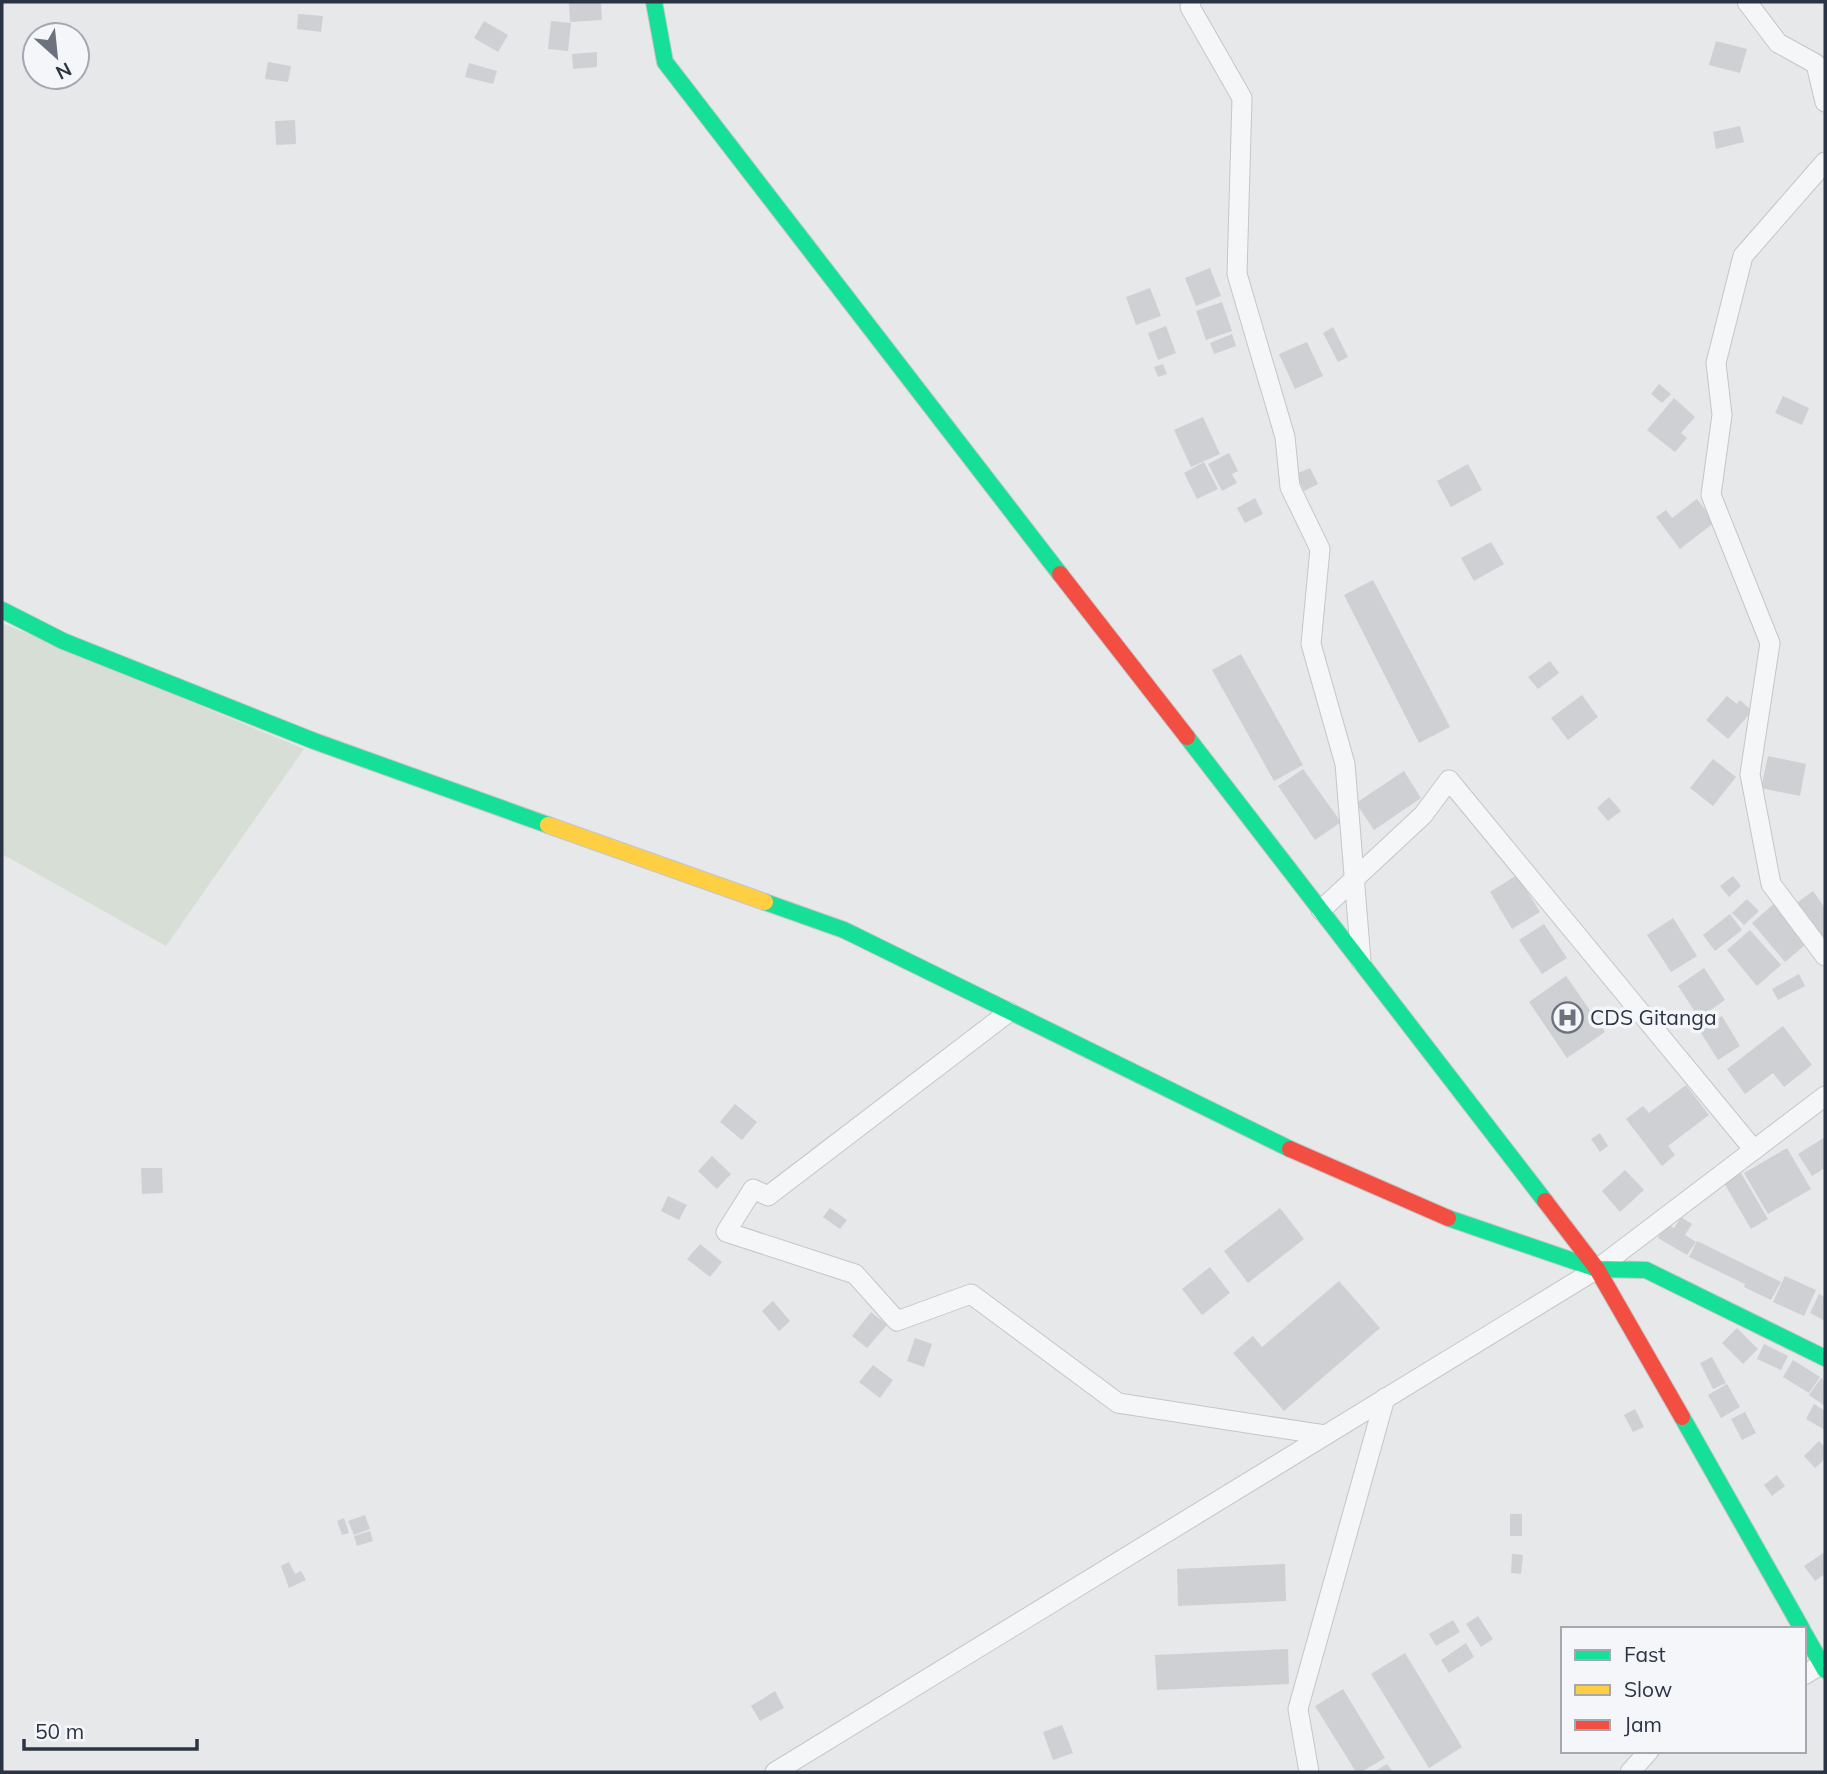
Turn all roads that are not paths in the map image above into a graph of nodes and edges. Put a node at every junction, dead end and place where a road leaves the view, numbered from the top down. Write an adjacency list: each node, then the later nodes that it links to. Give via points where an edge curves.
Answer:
1 (654, 2): 8 (main road, via 665,62)
2 (1191, 2): 7 (street, via 1242,98 1237,274 1285,437 1290,487 1320,549 1311,644 1345,764)
3 (1747, 2): 4 (street, via 1778,43 1816,64)
4 (1825, 102)
5 (1825, 162): 9 (street, via 1743,256 1716,363 1722,415 1711,495 1770,643 1750,774 1772,884)
6 (2, 610): 11 (main road, via 64,641 314,741 844,930)
7 (1354, 880): 8 (street); 10 (street); 13 (street, via 1423,815 1449,780)
8 (1321, 910): 10 (main road)
9 (1825, 956)
10 (1361, 961): 14 (main road)
11 (1009, 1012): 14 (main road, via 1252,1132 1430,1212); 17 (street, via 768,1196 754,1189 726,1232 855,1274 897,1321 971,1294 1118,1402)
12 (1825, 1096): 13 (street)
13 (1754, 1150): 14 (street)
14 (1597, 1269): 15 (main road, via 1646,1270); 16 (street); 18 (main road)
15 (1825, 1358)
16 (1385, 1398): 17 (street); 24 (street, via 1298,1709)
17 (1325, 1435): 23 (street)
18 (1801, 1627)
19 (1806, 1636): 20 (main road)
20 (1824, 1667): 21 (street)
21 (1806, 1674)
22 (1647, 1753): 25 (street)
23 (775, 1772)
24 (1309, 1772)
25 (1630, 1772)

